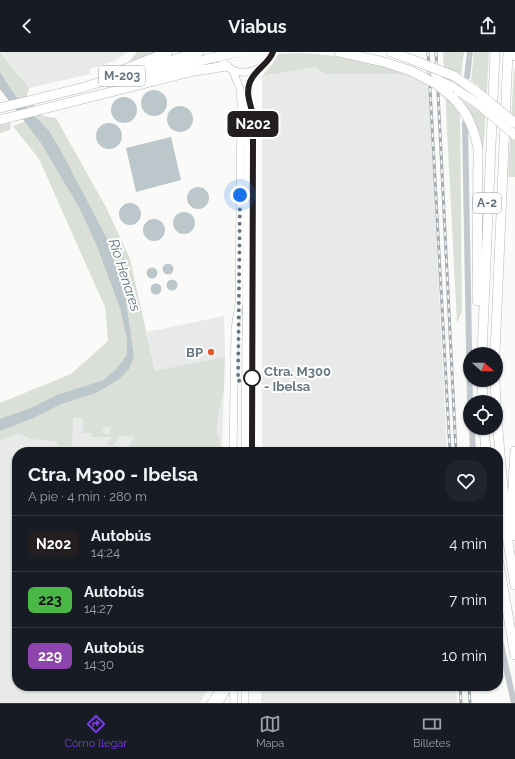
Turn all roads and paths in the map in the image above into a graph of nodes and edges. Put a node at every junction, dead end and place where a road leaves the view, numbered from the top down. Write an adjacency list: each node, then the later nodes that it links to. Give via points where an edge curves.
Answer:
1 (168, 52): 18 (highway)
2 (199, 52): 18 (highway, M-203)
3 (219, 52): 15 (main road)
4 (237, 52): 19 (highway, M-203, bridge)
5 (273, 52): 16 (main road, via 266,64)
6 (339, 52): 14 (highway, A-2)
7 (361, 52): 14 (highway)
8 (391, 52): 14 (highway)
9 (470, 52): 17 (street)
10 (495, 52): 27 (highway, A-2)
11 (508, 52): 28 (highway, A-2)
12 (514, 52): 13 (highway)
13 (515, 56)
14 (412, 66): 23 (highway, bridge, via 454,76); 24 (highway, bridge, via 477,103); 26 (highway, A-2, bridge, via 463,108 475,130 478,149)
15 (229, 68): 16 (main road, via 243,73); 19 (highway, M-203, via 194,71); 25 (main road, via 240,89 241,102)
16 (258, 70): 35 (main road, via 249,83 248,102)
17 (467, 77)
18 (55, 94): 20 (highway, M-203)
19 (52, 105): 21 (highway, M-203)
20 (0, 108)
21 (1, 119)
22 (465, 123): 29 (street)
23 (515, 123)
24 (515, 135)
25 (239, 303): 33 (main road, via 235,329); 34 (main road)
26 (477, 347)
27 (482, 347)
28 (495, 347)
29 (470, 395)
30 (472, 435): 36 (street)
31 (485, 435): 37 (highway)
32 (498, 435): 38 (highway)
33 (233, 447)
34 (238, 447)
35 (245, 447)
36 (473, 447)
37 (486, 447)
38 (499, 447)
39 (515, 451): 41 (highway, via 512,500)
40 (503, 489): 42 (highway)
41 (515, 552)
42 (515, 585)
43 (503, 587): 45 (highway)
44 (503, 654): 54 (street)
45 (515, 655)
46 (219, 691): 50 (main road)
47 (226, 691): 51 (main road)
48 (233, 691): 52 (main road)
49 (245, 691): 53 (main road)
50 (211, 703)
51 (219, 703)
52 (234, 703)
53 (245, 703)
54 (514, 703)

